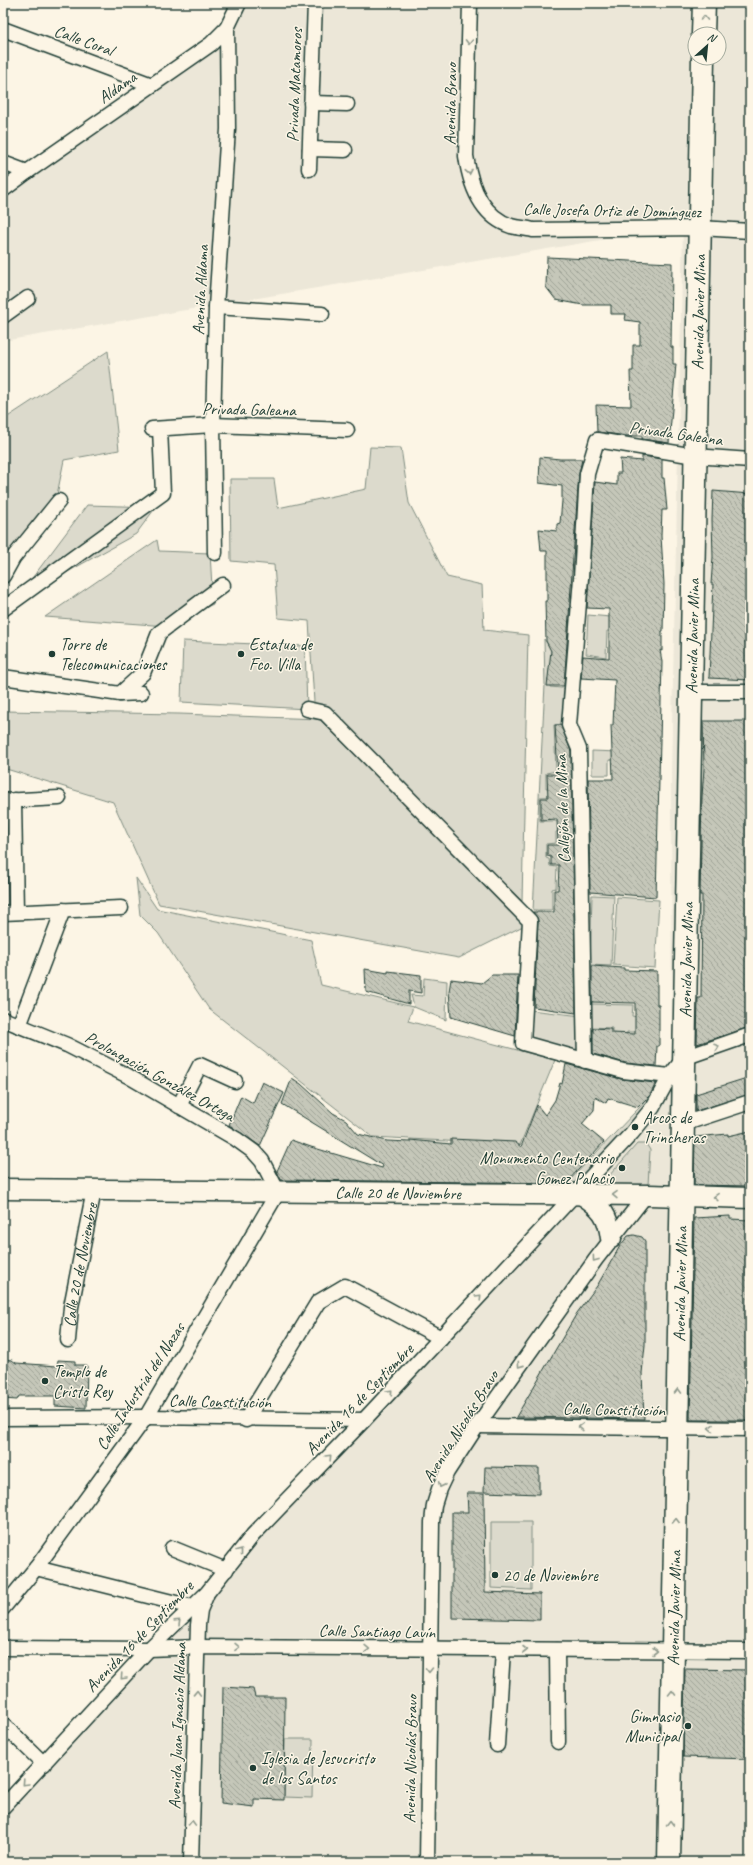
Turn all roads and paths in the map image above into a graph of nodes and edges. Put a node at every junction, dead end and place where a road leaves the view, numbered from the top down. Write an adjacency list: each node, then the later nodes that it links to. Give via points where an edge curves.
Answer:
1 (239, 3): 6 (street, Aldama)
2 (315, 3): 10 (street, Privada Matamoros)
3 (470, 3): 18 (street, Avenida Bravo, one-way to 18, via 466,156 469,176)
4 (704, 3): 5 (main road, one-way to 4)
5 (703, 26)
6 (227, 28): 9 (street, Aldama, via 211,44); 22 (street, Avenida Aldama, via 228,128)
7 (3, 29): 9 (street, Calle Coral)
8 (703, 66): 19 (main road, Avenida Javier Mina)
9 (152, 84): 16 (street, Aldama)
10 (311, 102): 11 (street); 12 (street, Privada Matamoros)
11 (347, 104)
12 (310, 149): 13 (street); 15 (street, Privada Matamoros)
13 (345, 150)
14 (3, 163): 16 (street)
15 (309, 169)
16 (27, 172): 17 (street, Aldama)
17 (3, 190)
18 (481, 204): 19 (street, Calle Josefa Ortiz de Domínguez, via 493,217 511,226 533,230)
19 (700, 228): 20 (street, Calle Josefa Ortiz de Domínguez); 28 (main road, Avenida Javier Mina)
20 (750, 231)
21 (28, 298): 24 (street)
22 (216, 307): 23 (street); 25 (street, Avenida Aldama)
23 (322, 314)
24 (3, 316)
25 (213, 425): 26 (street, Privada Galeana); 31 (street, Avenida Aldama); 34 (street, Privada Galeana, via 156,429 163,493)
26 (347, 430)
27 (596, 440): 28 (street, Privada Galeana); 50 (street, Callejón de la Mina, via 587,474 569,725 579,748)
28 (695, 456): 29 (street, Privada Galeana); 36 (main road, Avenida Javier Mina)
29 (750, 460)
30 (59, 501): 32 (street, via 13,558)
31 (215, 553)
32 (3, 576)
33 (223, 585): 39 (street, via 159,633 143,673)
34 (3, 609)
35 (3, 677): 39 (street)
36 (691, 692): 37 (street); 49 (main road, Avenida Javier Mina)
37 (750, 692)
38 (141, 693): 39 (street)
39 (120, 694)
40 (307, 709): 50 (street, via 325,713 530,921 523,1043)
41 (58, 798): 42 (street)
42 (8, 801): 45 (street)
43 (121, 908): 44 (street)
44 (64, 910): 45 (street); 47 (street)
45 (10, 913)
46 (3, 1019): 47 (street, Prolongación González Ortega)
47 (19, 1026): 54 (street, Prolongación González Ortega, via 67,1045)
48 (750, 1035): 49 (street, one-way to 48)
49 (684, 1058): 51 (street, Avenida 16 de Septiembre); 55 (main road, Avenida Javier Mina)
50 (585, 1061): 51 (street, via 623,1071)
51 (670, 1076): 59 (street, Avenida 16 de Septiembre, via 653,1107)
52 (235, 1081): 54 (street, via 200,1065)
53 (750, 1102): 55 (street)
54 (179, 1106): 58 (street, Prolongación González Ortega, via 254,1152 262,1161)
55 (683, 1124): 61 (main road, Avenida Javier Mina)
56 (3, 1189): 57 (main road, Calle 20 de Noviembre)
57 (94, 1190): 58 (main road, Calle 20 de Noviembre); 65 (street, Calle 20 de Noviembre, via 71,1307)
58 (278, 1192): 59 (main road, Calle 20 de Noviembre); 66 (street, Calle Industrial del Nazas)
59 (578, 1195): 60 (main road, Calle 20 de Noviembre, one-way to 59); 63 (main road, via 604,1212); 64 (street, Avenida 16 de Septiembre, one-way to 59)
60 (646, 1195): 61 (main road, Calle 20 de Noviembre); 63 (street, Avenida Nicolás Bravo)
61 (682, 1196): 62 (main road, Calle 20 de Noviembre, one-way to 61); 71 (main road, Avenida Javier Mina, one-way to 61)
62 (750, 1198)
63 (611, 1238): 70 (street, Avenida Nicolás Bravo, one-way to 70)
64 (441, 1338): 68 (street, via 345,1286 318,1302); 69 (street, Avenida 16 de Septiembre, one-way to 64)
65 (68, 1340)
66 (146, 1417): 67 (street, Calle Constitución); 68 (street, Calle Constitución); 74 (street, Calle Industrial del Nazas)
67 (3, 1418)
68 (246, 1420): 69 (street, Calle Constitución)
69 (364, 1420): 75 (street, Avenida 16 de Septiembre, one-way to 69, via 252,1535)
70 (477, 1426): 71 (street, Calle Constitución, one-way to 70); 82 (street, Avenida Nicolás Bravo, one-way to 82, via 447,1472 434,1505)
71 (678, 1428): 72 (street, Calle Constitución, one-way to 71); 85 (main road, Avenida Javier Mina, one-way to 71)
72 (750, 1428)
73 (172, 1548): 75 (street)
74 (36, 1568): 77 (street); 78 (street, Calle Industrial del Nazas)
75 (226, 1570): 76 (street, Avenida 16 de Septiembre)
76 (207, 1593): 77 (street, Avenida 16 de Septiembre); 79 (street, Avenida Juan Ignacio Aldama, via 200,1610)
77 (192, 1607): 81 (street, Avenida 16 de Septiembre, one-way to 77)
78 (3, 1608)
79 (198, 1647): 81 (street, Calle Santiago Lavín); 82 (street, Calle Santiago Lavín, one-way to 82); 92 (street, Avenida Juan Ignacio Aldama, one-way to 79)
80 (3, 1648): 81 (street, Calle Santiago Lavín)
81 (150, 1649): 90 (street, Avenida 16 de Septiembre, one-way to 90)
82 (430, 1649): 83 (street, Calle Santiago Lavín); 93 (street, Avenida Nicolás Bravo, one-way to 93)
83 (503, 1650): 84 (street, Calle Santiago Lavín, one-way to 84); 89 (street)
84 (557, 1650): 85 (street, Calle Santiago Lavín, one-way to 85); 88 (street)
85 (673, 1651): 86 (street, Calle Santiago Lavín); 94 (main road, Avenida Javier Mina, one-way to 85)
86 (750, 1651)
87 (3, 1724): 90 (street)
88 (558, 1742)
89 (497, 1745)
90 (44, 1764): 91 (street, Avenida 16 de Septiembre, one-way to 91)
91 (3, 1808)
92 (190, 1862)
93 (426, 1862)
94 (669, 1862)

